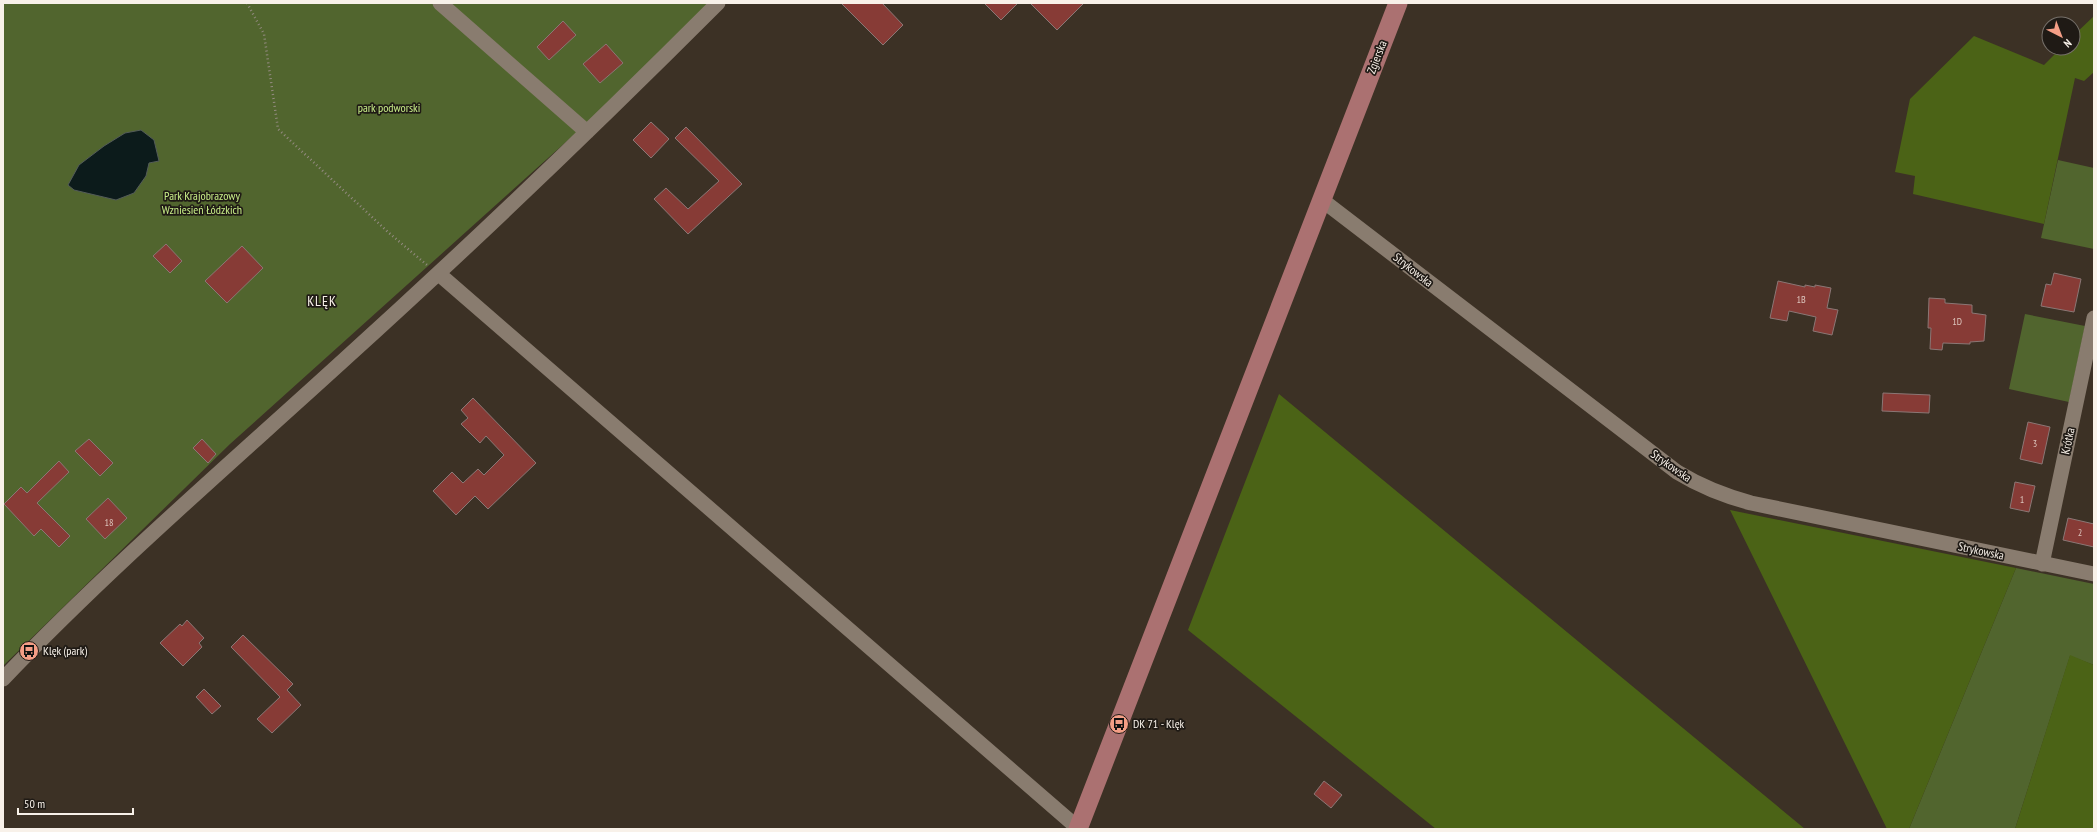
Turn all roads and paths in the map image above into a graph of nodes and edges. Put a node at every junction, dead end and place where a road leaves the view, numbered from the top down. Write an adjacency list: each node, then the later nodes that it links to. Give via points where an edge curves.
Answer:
1 (247, 3): 7 (path, via 264,34 278,129 389,233)
2 (440, 3): 5 (street)
3 (718, 3): 5 (street)
4 (1398, 3): 6 (main road, Zgierska)
5 (587, 132): 7 (street)
6 (1322, 200): 9 (street, Strykowska, via 1676,472 1694,482 1751,503); 12 (main road, Zgierska)
7 (439, 274): 11 (street, via 162,525 71,610); 12 (street)
8 (2094, 318): 9 (street, Krótka)
9 (2042, 564): 10 (street, Strykowska)
10 (2094, 574)
11 (3, 679)
12 (1078, 829)

